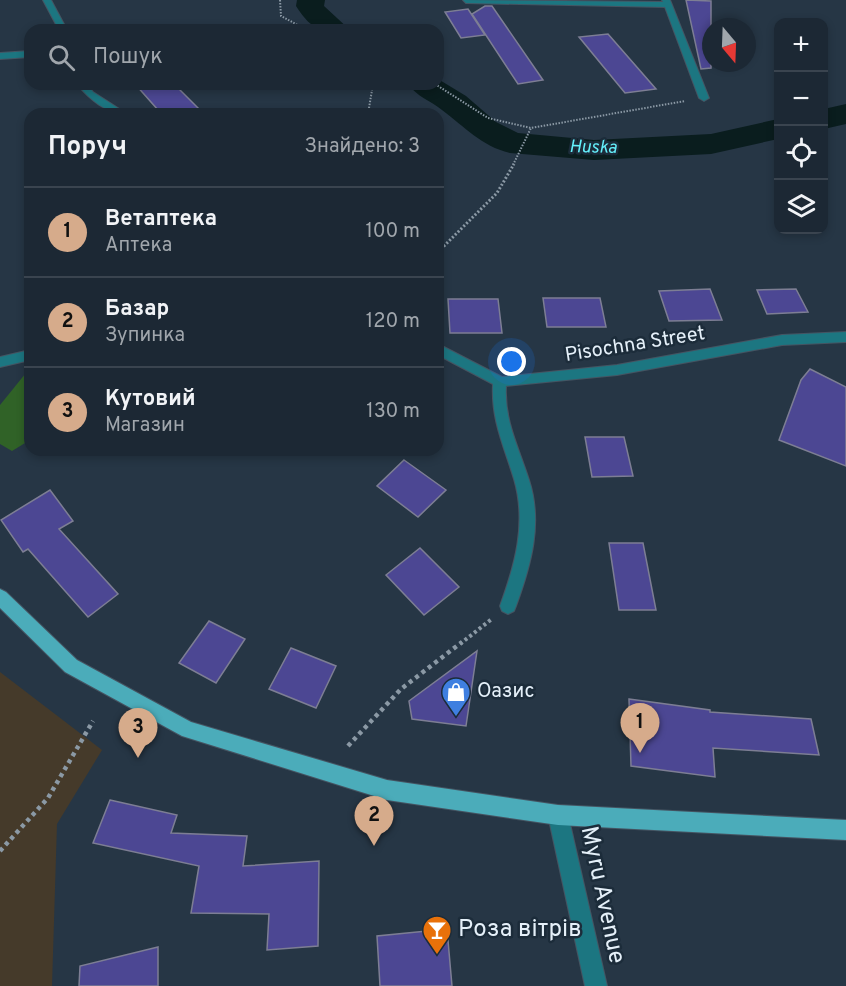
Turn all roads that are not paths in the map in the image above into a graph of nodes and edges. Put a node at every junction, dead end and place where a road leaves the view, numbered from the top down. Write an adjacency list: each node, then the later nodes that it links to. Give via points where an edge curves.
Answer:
1 (47, 0): 4 (street)
2 (466, 1): 3 (street)
3 (666, 3): 8 (street)
4 (60, 24)
5 (24, 54): 6 (street)
6 (0, 56)
7 (87, 90): 9 (street)
8 (704, 98)
9 (112, 108)
10 (846, 337): 14 (street, Pisochna Street, via 782,340 617,370)
11 (444, 352): 14 (street)
12 (24, 356): 13 (street)
13 (0, 362)
14 (500, 382): 16 (street, via 497,406 530,515 525,562)
15 (0, 597): 17 (main road, via 70,666 188,730 387,790)
16 (508, 606)
17 (558, 815): 18 (main road); 19 (street, Myru Avenue)
18 (846, 830)
19 (596, 986)

